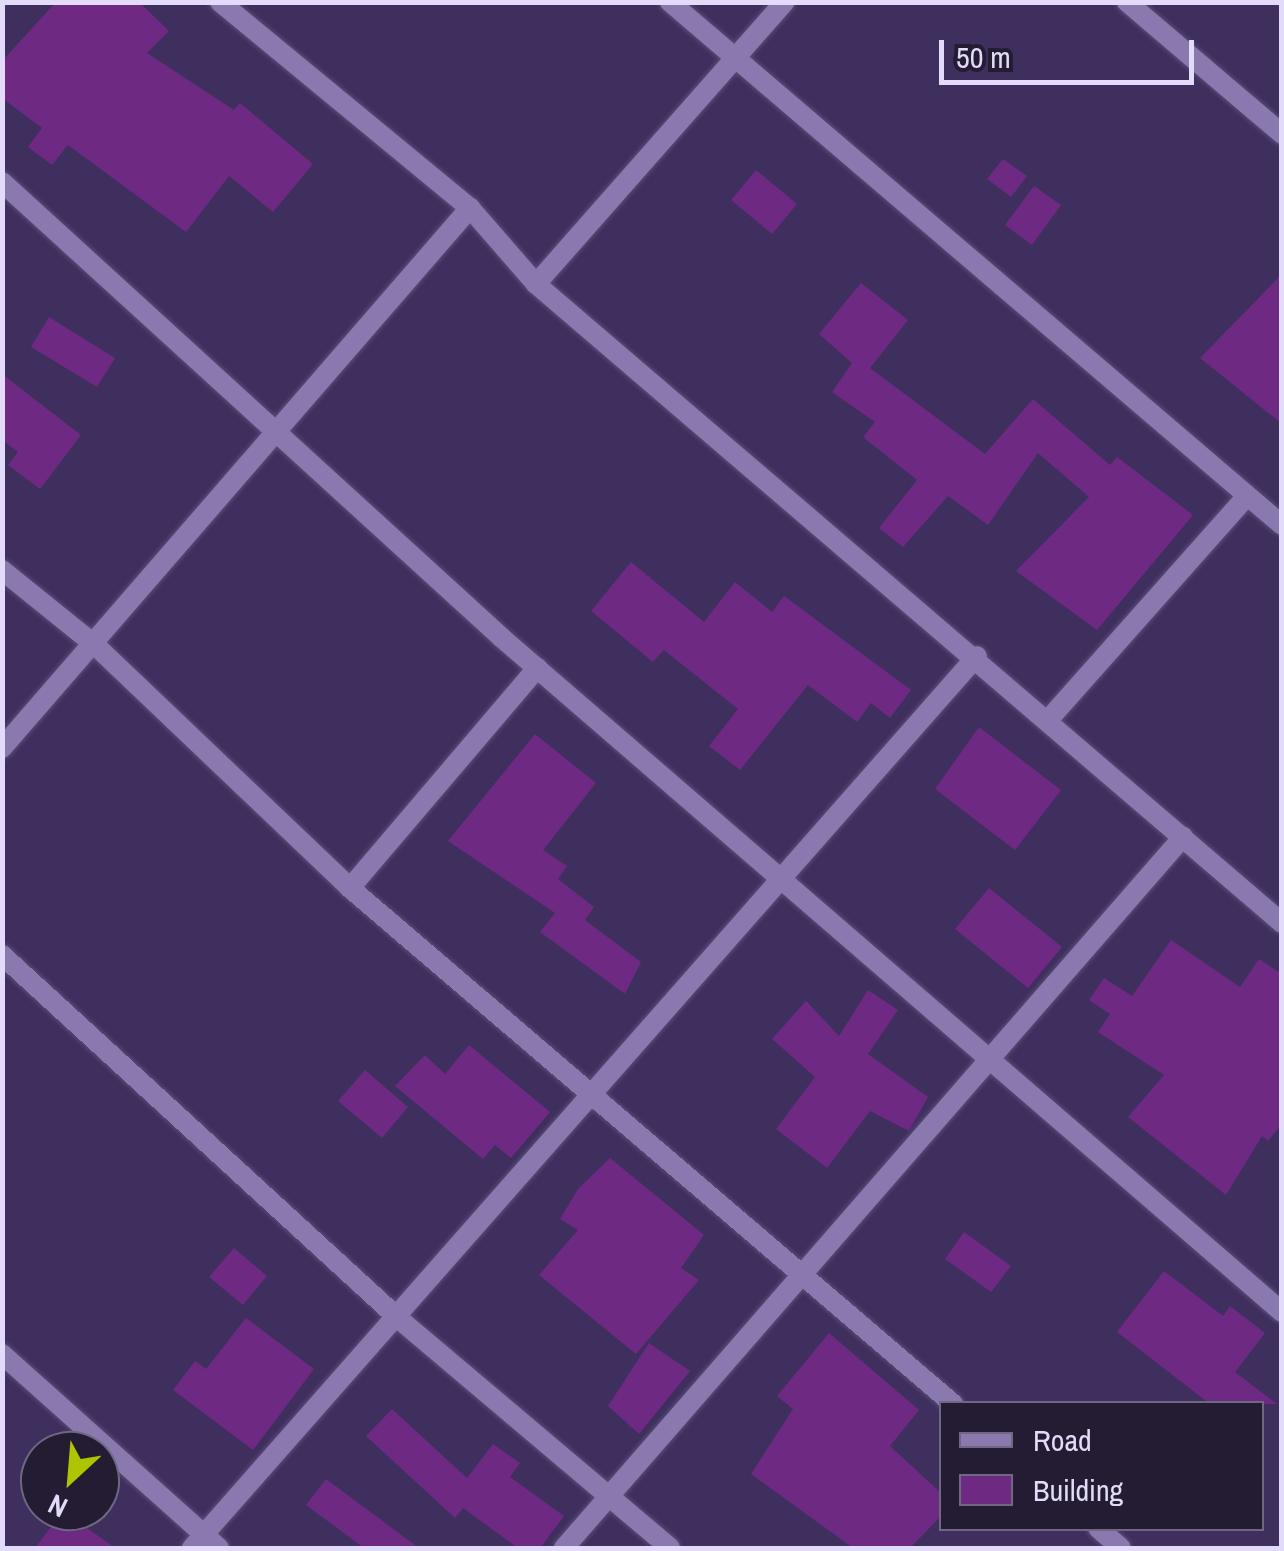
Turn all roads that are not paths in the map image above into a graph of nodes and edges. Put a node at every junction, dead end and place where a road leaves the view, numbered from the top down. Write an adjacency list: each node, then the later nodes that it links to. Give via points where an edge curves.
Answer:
1 (220, 2): 8 (street)
2 (670, 2): 5 (street)
3 (785, 2): 5 (street)
4 (1127, 2): 6 (street)
5 (736, 59): 9 (street); 11 (street)
6 (1282, 134)
7 (2, 182): 10 (street)
8 (470, 208): 9 (street); 10 (street)
9 (536, 284): 15 (street)
10 (278, 430): 14 (street); 16 (street)
11 (1248, 496): 12 (street); 17 (street)
12 (1282, 525)
13 (2, 570): 14 (street)
14 (96, 645): 18 (street); 21 (street)
15 (978, 656): 17 (street); 20 (street)
16 (536, 668): 20 (street); 21 (street)
17 (1049, 719): 19 (street)
18 (2, 748)
19 (1183, 837): 22 (street); 24 (street)
20 (781, 878): 24 (street); 25 (street)
21 (350, 888): 25 (street)
22 (1282, 923)
23 (2, 954): 28 (street)
24 (992, 1064): 26 (street); 27 (street)
25 (590, 1098): 26 (street); 28 (street)
26 (808, 1278): 30 (street); 31 (street)
27 (1282, 1312)
28 (398, 1318): 31 (street); 33 (street)
29 (2, 1354): 33 (street)
30 (950, 1401)
31 (610, 1496): 34 (street); 35 (street)
32 (1101, 1531): 36 (street)
33 (205, 1544)
34 (564, 1548)
35 (670, 1548)
36 (1121, 1548)

